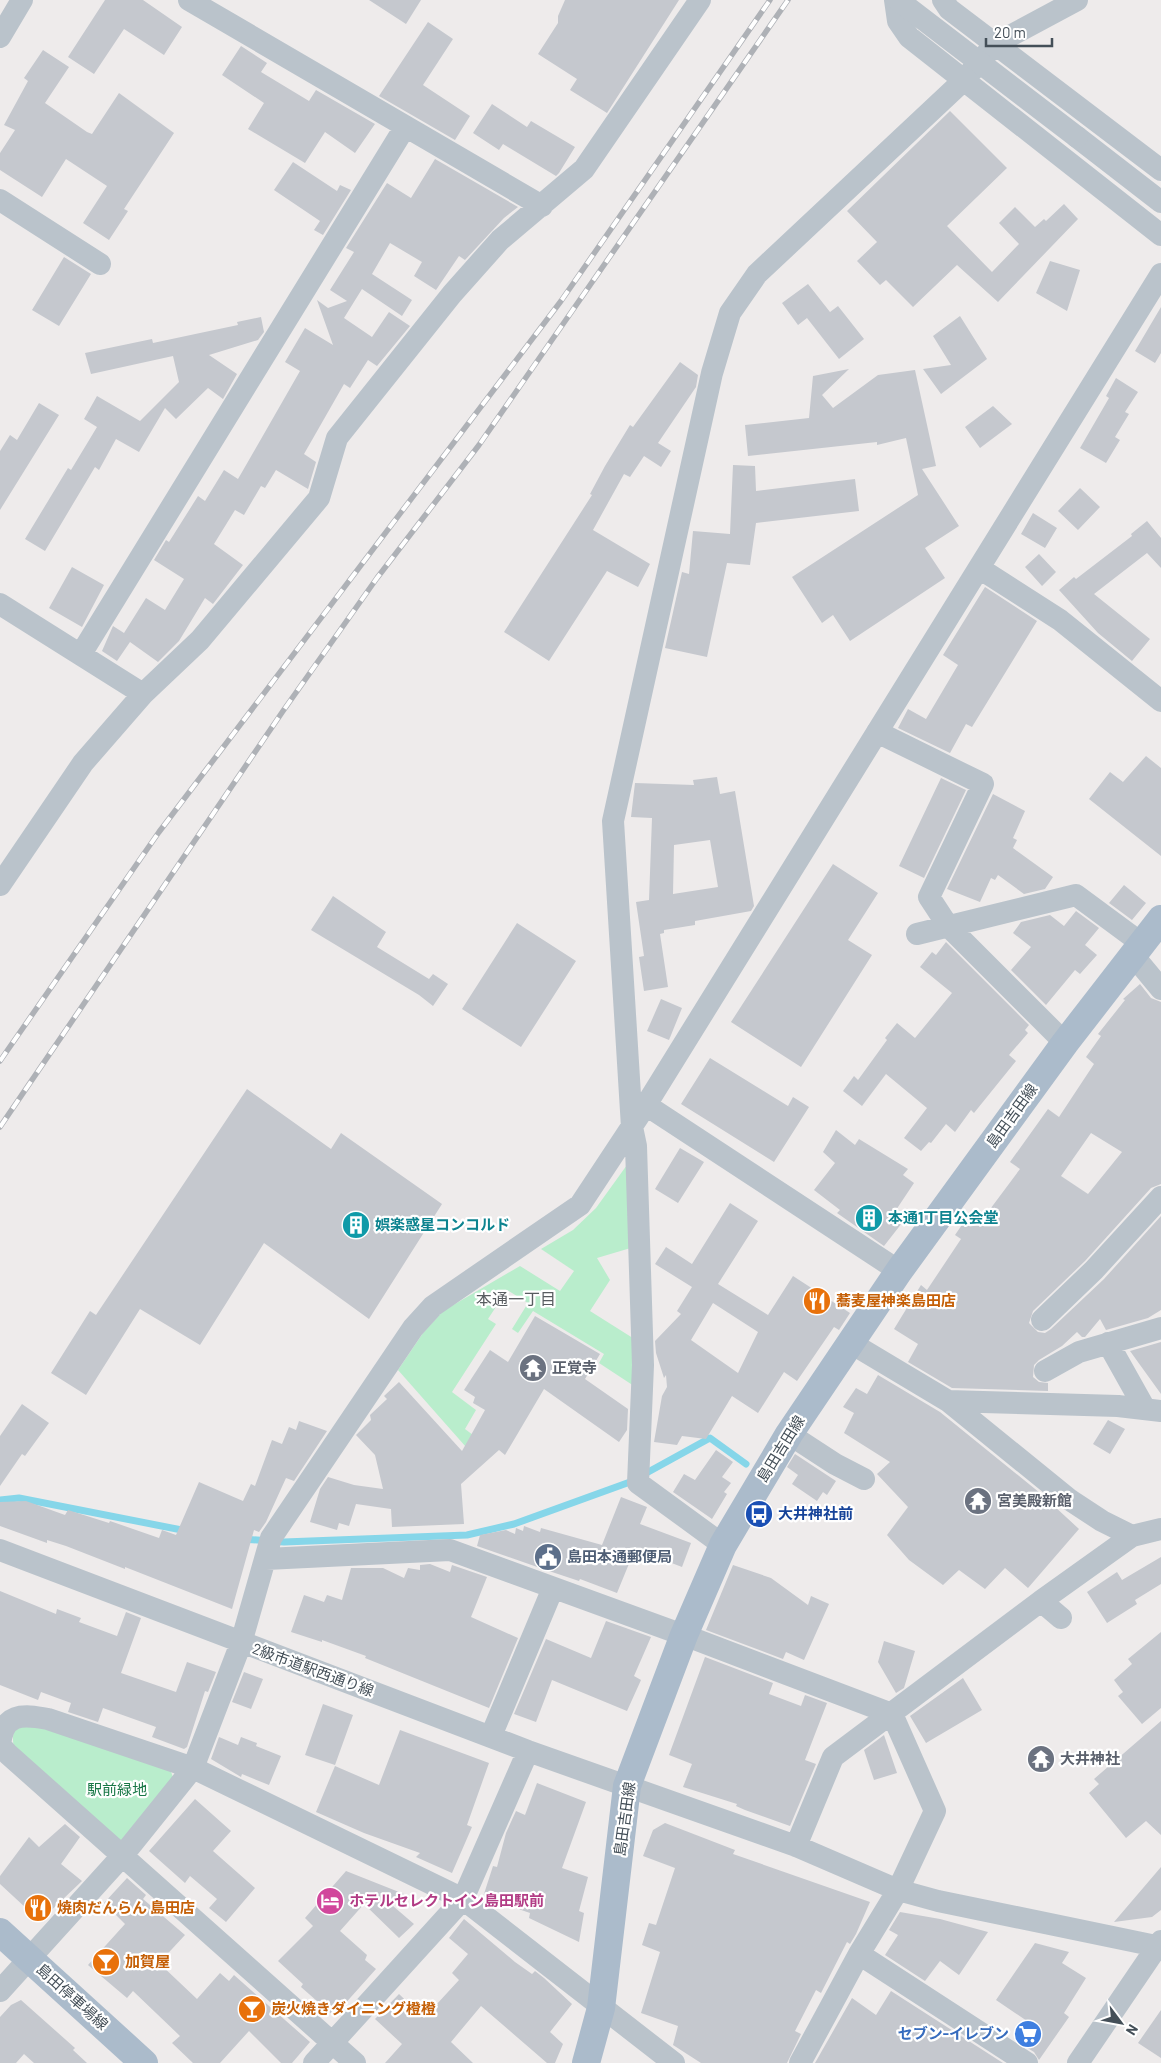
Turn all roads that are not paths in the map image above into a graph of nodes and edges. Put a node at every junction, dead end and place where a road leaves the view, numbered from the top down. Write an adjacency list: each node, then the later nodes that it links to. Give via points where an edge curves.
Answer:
1 (22, 0): 7 (street)
2 (189, 0): 10 (street)
3 (700, 0): 14 (street, via 584,168)
4 (897, 0): 9 (street, via 898,21 910,37); 13 (street, bridge)
5 (943, 0): 8 (street, via 949,9)
6 (1077, 0): 8 (street)
7 (0, 37)
8 (995, 44): 9 (street); 11 (street)
9 (964, 80): 15 (street); 32 (street, via 757,274 730,313 710,382 613,821)
10 (405, 127): 14 (street); 20 (street)
11 (1161, 170)
12 (0, 200): 16 (street)
13 (1161, 202)
14 (542, 206): 21 (street, via 500,240 446,301 337,438 319,498 200,640)
15 (1161, 235)
16 (100, 264)
17 (1161, 274): 18 (street)
18 (979, 568): 22 (street, via 1060,620); 23 (street)
19 (0, 604): 20 (street)
20 (82, 654): 21 (street)
21 (143, 694): 24 (street, via 83,763)
22 (1161, 701)
23 (877, 732): 26 (street, via 984,784 930,897); 31 (street)
24 (0, 885)
25 (1161, 919): 28 (main road, 島田吉田線)
26 (948, 926): 27 (street); 28 (street, via 1076,895); 30 (street)
27 (917, 934)
28 (1136, 949): 29 (street); 30 (main road, 島田吉田線)
29 (1161, 989)
30 (1065, 1043): 34 (main road, 島田吉田線)
31 (646, 1105): 32 (street); 34 (street)
32 (632, 1127): 46 (street, via 636,1146 643,1365 637,1477); 48 (street, via 580,1205 433,1306 413,1328 271,1538)
33 (1161, 1196): 35 (street, via 1094,1270)
34 (899, 1271): 37 (main road, 島田吉田線)
35 (1042, 1320)
36 (1161, 1328): 38 (street)
37 (851, 1343): 40 (street); 42 (main road, 島田吉田線)
38 (1108, 1343): 39 (street, via 1079,1352); 41 (street)
39 (1045, 1371)
40 (948, 1401): 41 (street); 45 (street, via 1070,1500)
41 (1153, 1410)
42 (789, 1434): 43 (street); 46 (main road, 島田吉田線)
43 (864, 1479)
44 (1161, 1529): 45 (street)
45 (1132, 1536): 50 (street)
46 (723, 1545): 52 (main road, 島田吉田線)
47 (0, 1550): 53 (street, 2級市道駅西通り線)
48 (266, 1559): 49 (street, via 450,1550); 53 (street)
49 (553, 1588): 52 (street); 56 (street)
50 (1041, 1601): 51 (street); 54 (street)
51 (1061, 1618)
52 (684, 1635): 54 (street); 59 (main road, 島田吉田線)
53 (241, 1643): 56 (street, 2級市道駅西通り線); 58 (street)
54 (892, 1714): 60 (street, via 833,1757); 62 (street, via 934,1811)
55 (4, 1722): 58 (street, via 26,1714 48,1719); 61 (street, via 0,1745 8,1754)
56 (491, 1736): 57 (street, 2級市道駅西通り線)
57 (528, 1750): 59 (street, 2級市道駅西通り線); 63 (street)
58 (193, 1768): 61 (street); 63 (street)
59 (627, 1786): 60 (street, 2級市道駅西通り線); 69 (main road, 島田吉田線)
60 (796, 1846): 62 (street, 2級市道駅西通り線)
61 (123, 1854): 67 (street); 70 (street)
62 (898, 1890): 65 (street, 2級市道駅西通り線); 66 (street)
63 (463, 1899): 69 (street); 70 (street)
64 (0, 1932): 67 (main road, 島田停車場線)
65 (1159, 1946): 78 (street)
66 (859, 1954): 76 (street); 77 (street)
67 (29, 1958): 68 (street); 71 (main road, 島田停車場線)
68 (0, 1991)
69 (601, 2008): 74 (main road, 島田吉田線); 75 (street)
70 (333, 2042): 72 (street); 73 (street)
71 (144, 2063)
72 (314, 2063)
73 (355, 2063)
74 (586, 2063)
75 (674, 2063)
76 (800, 2063)
77 (1027, 2063)
78 (1078, 2063)

